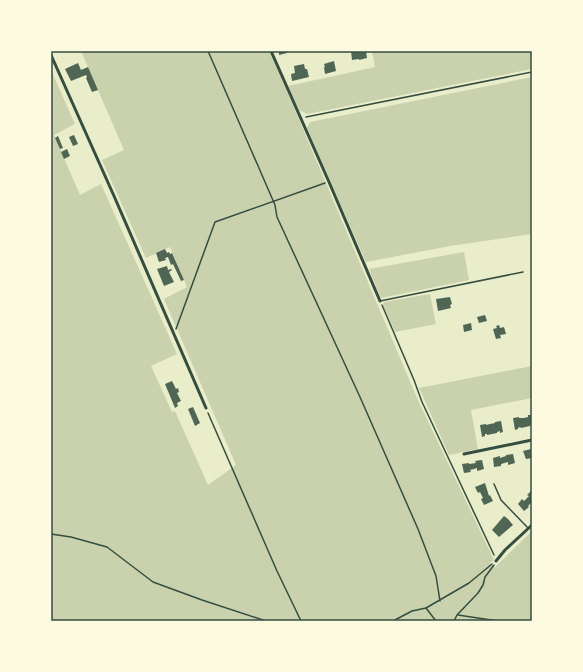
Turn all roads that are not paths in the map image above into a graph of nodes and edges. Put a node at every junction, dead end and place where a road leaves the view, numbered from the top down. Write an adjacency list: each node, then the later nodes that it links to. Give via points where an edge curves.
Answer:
1 (271, 51): 4 (street)
2 (51, 55): 5 (street)
3 (523, 272): 4 (lane)
4 (380, 301)
5 (206, 408)
6 (532, 440): 7 (street)
7 (464, 454)
8 (494, 484): 10 (lane, via 501,500)
9 (532, 525): 10 (street)
10 (529, 528): 11 (street)
11 (496, 561)

